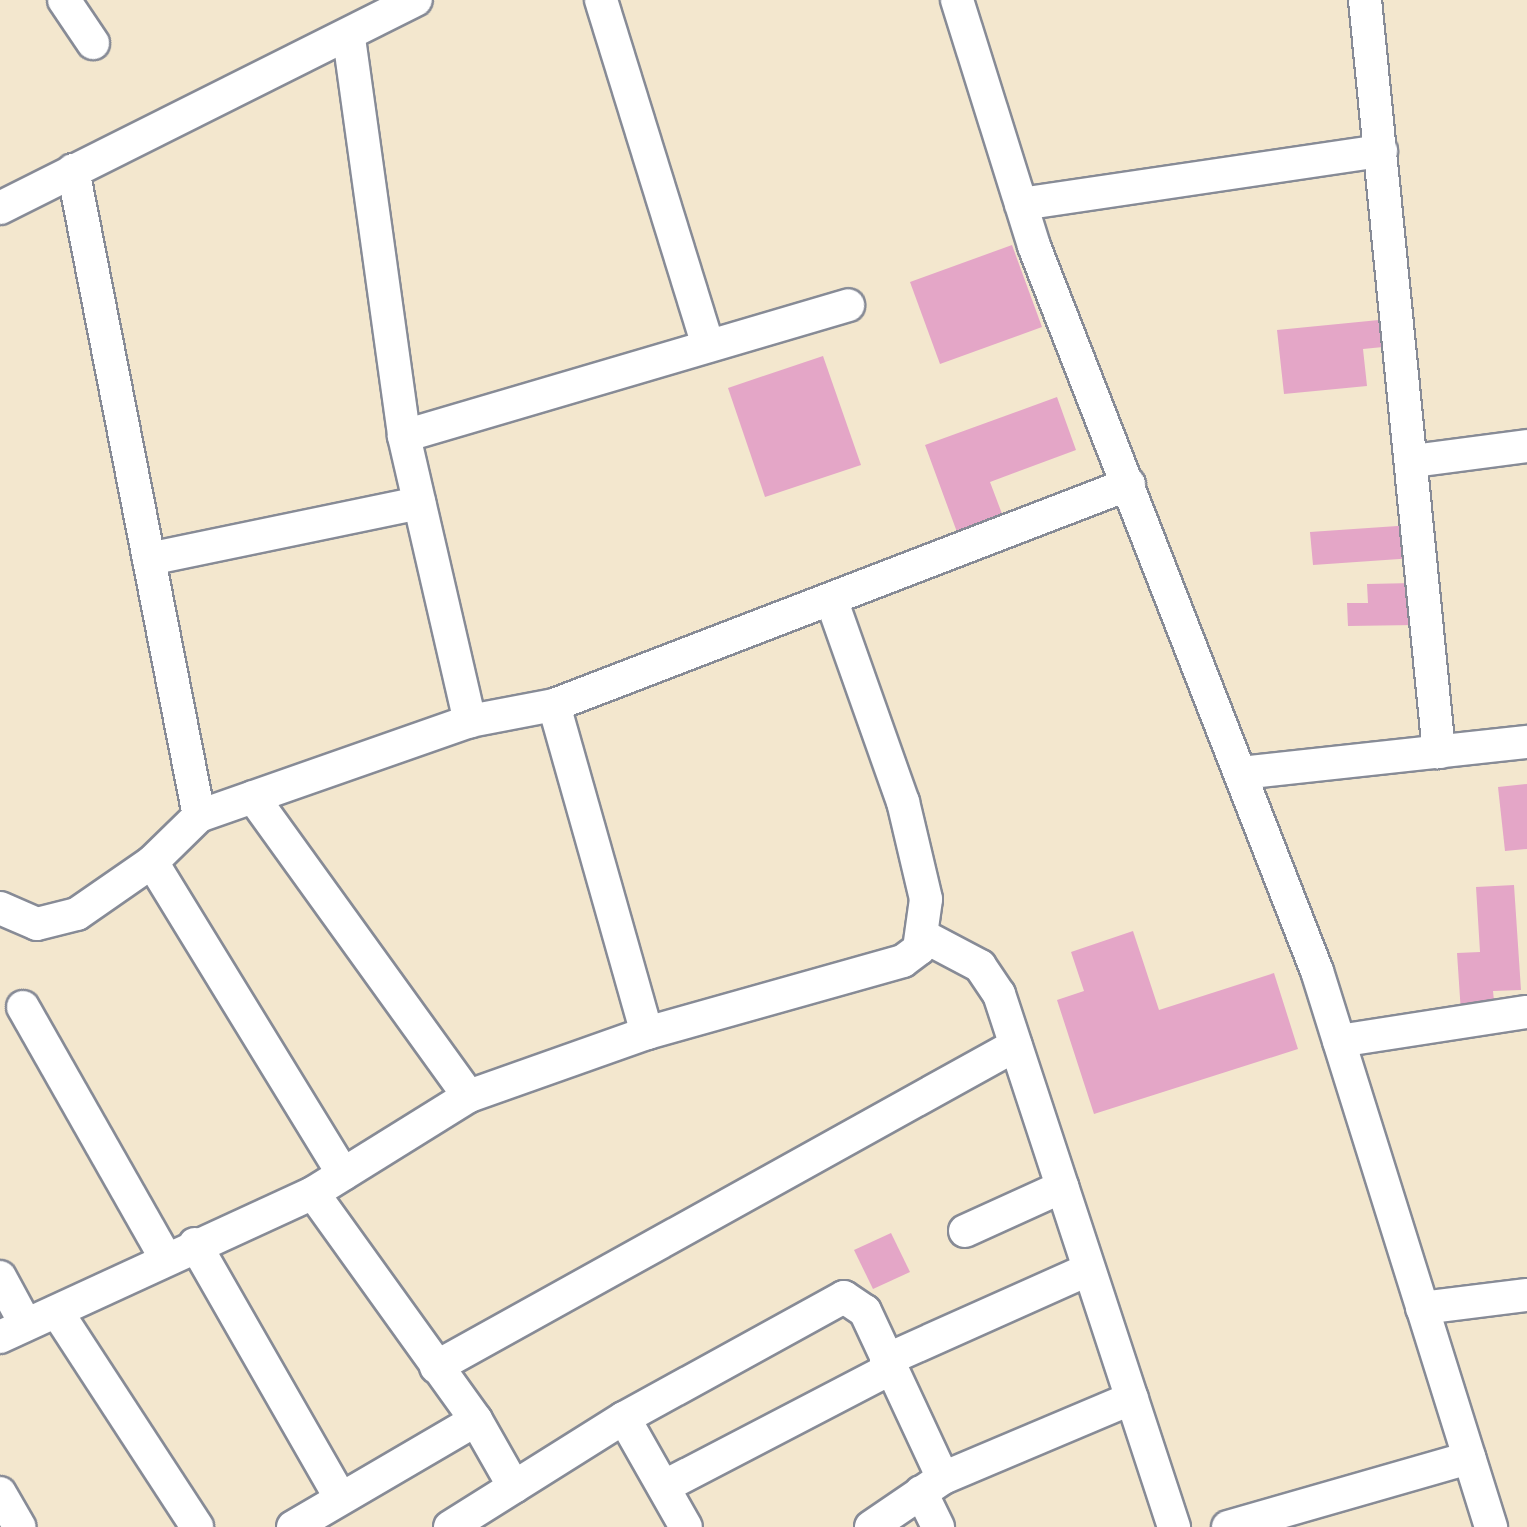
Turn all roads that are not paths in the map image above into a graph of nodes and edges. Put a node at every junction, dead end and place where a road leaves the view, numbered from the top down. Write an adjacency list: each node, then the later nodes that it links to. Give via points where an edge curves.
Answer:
1 (64, 0): 7 (street)
2 (416, 0): 6 (street)
3 (601, 0): 13 (street)
4 (957, 0): 10 (street)
5 (1365, 0): 8 (street)
6 (349, 38): 9 (street); 14 (street)
7 (93, 43)
8 (1381, 151): 10 (street); 16 (street)
9 (73, 170): 11 (street); 19 (street)
10 (1021, 204): 17 (street)
11 (0, 208)
12 (848, 305): 13 (street)
13 (707, 342): 14 (street)
14 (404, 436): 18 (street)
15 (1527, 446): 16 (street)
16 (1413, 461): 24 (street)
17 (1129, 484): 20 (street); 25 (street)
18 (419, 503): 19 (street); 22 (street)
19 (149, 559): 27 (street)
20 (832, 602): 21 (street); 30 (street, via 903,802 926,899)
21 (554, 705): 22 (street); 33 (street)
22 (470, 721): 26 (street)
23 (1527, 742): 24 (street)
24 (1439, 752): 25 (street)
25 (1241, 773): 34 (street)
26 (253, 797): 27 (street); 36 (street)
27 (199, 816): 28 (street)
28 (152, 862): 29 (street, via 56,923 37,924); 37 (street)
29 (0, 908)
30 (927, 938): 33 (street, via 903,961); 35 (street, via 990,977)
31 (23, 1007): 42 (street)
32 (1527, 1012): 34 (street)
33 (647, 1033): 36 (street)
34 (1339, 1041): 46 (street)
35 (1016, 1045): 38 (street); 50 (street)
36 (469, 1096): 37 (street)
37 (343, 1174): 39 (street)
38 (1062, 1187): 40 (street); 43 (street)
39 (313, 1193): 41 (street); 50 (street)
40 (965, 1231)
41 (195, 1244): 42 (street); 59 (street)
42 (165, 1257): 47 (street)
43 (1089, 1269): 49 (street); 51 (street)
44 (0, 1277): 48 (street)
45 (1527, 1295): 46 (street)
46 (1422, 1308): 54 (street)
47 (59, 1315): 48 (street); 61 (street)
48 (13, 1330)
49 (887, 1365): 52 (street, via 859,1303 834,1298); 55 (street); 56 (street)
50 (436, 1367): 53 (street)
51 (1132, 1398): 55 (street); 67 (street)
52 (624, 1418): 56 (street); 57 (street)
53 (476, 1420): 57 (street); 59 (street)
54 (1469, 1458): 68 (street); 69 (street)
55 (932, 1485): 65 (street); 66 (street)
56 (665, 1486): 64 (street)
57 (514, 1487): 63 (street)
58 (0, 1493): 60 (street)
59 (340, 1497): 62 (street)
60 (20, 1527)
61 (197, 1527)
62 (293, 1527)
63 (450, 1527)
64 (686, 1527)
65 (871, 1527)
66 (938, 1527)
67 (1174, 1527)
68 (1228, 1527)
69 (1491, 1527)

